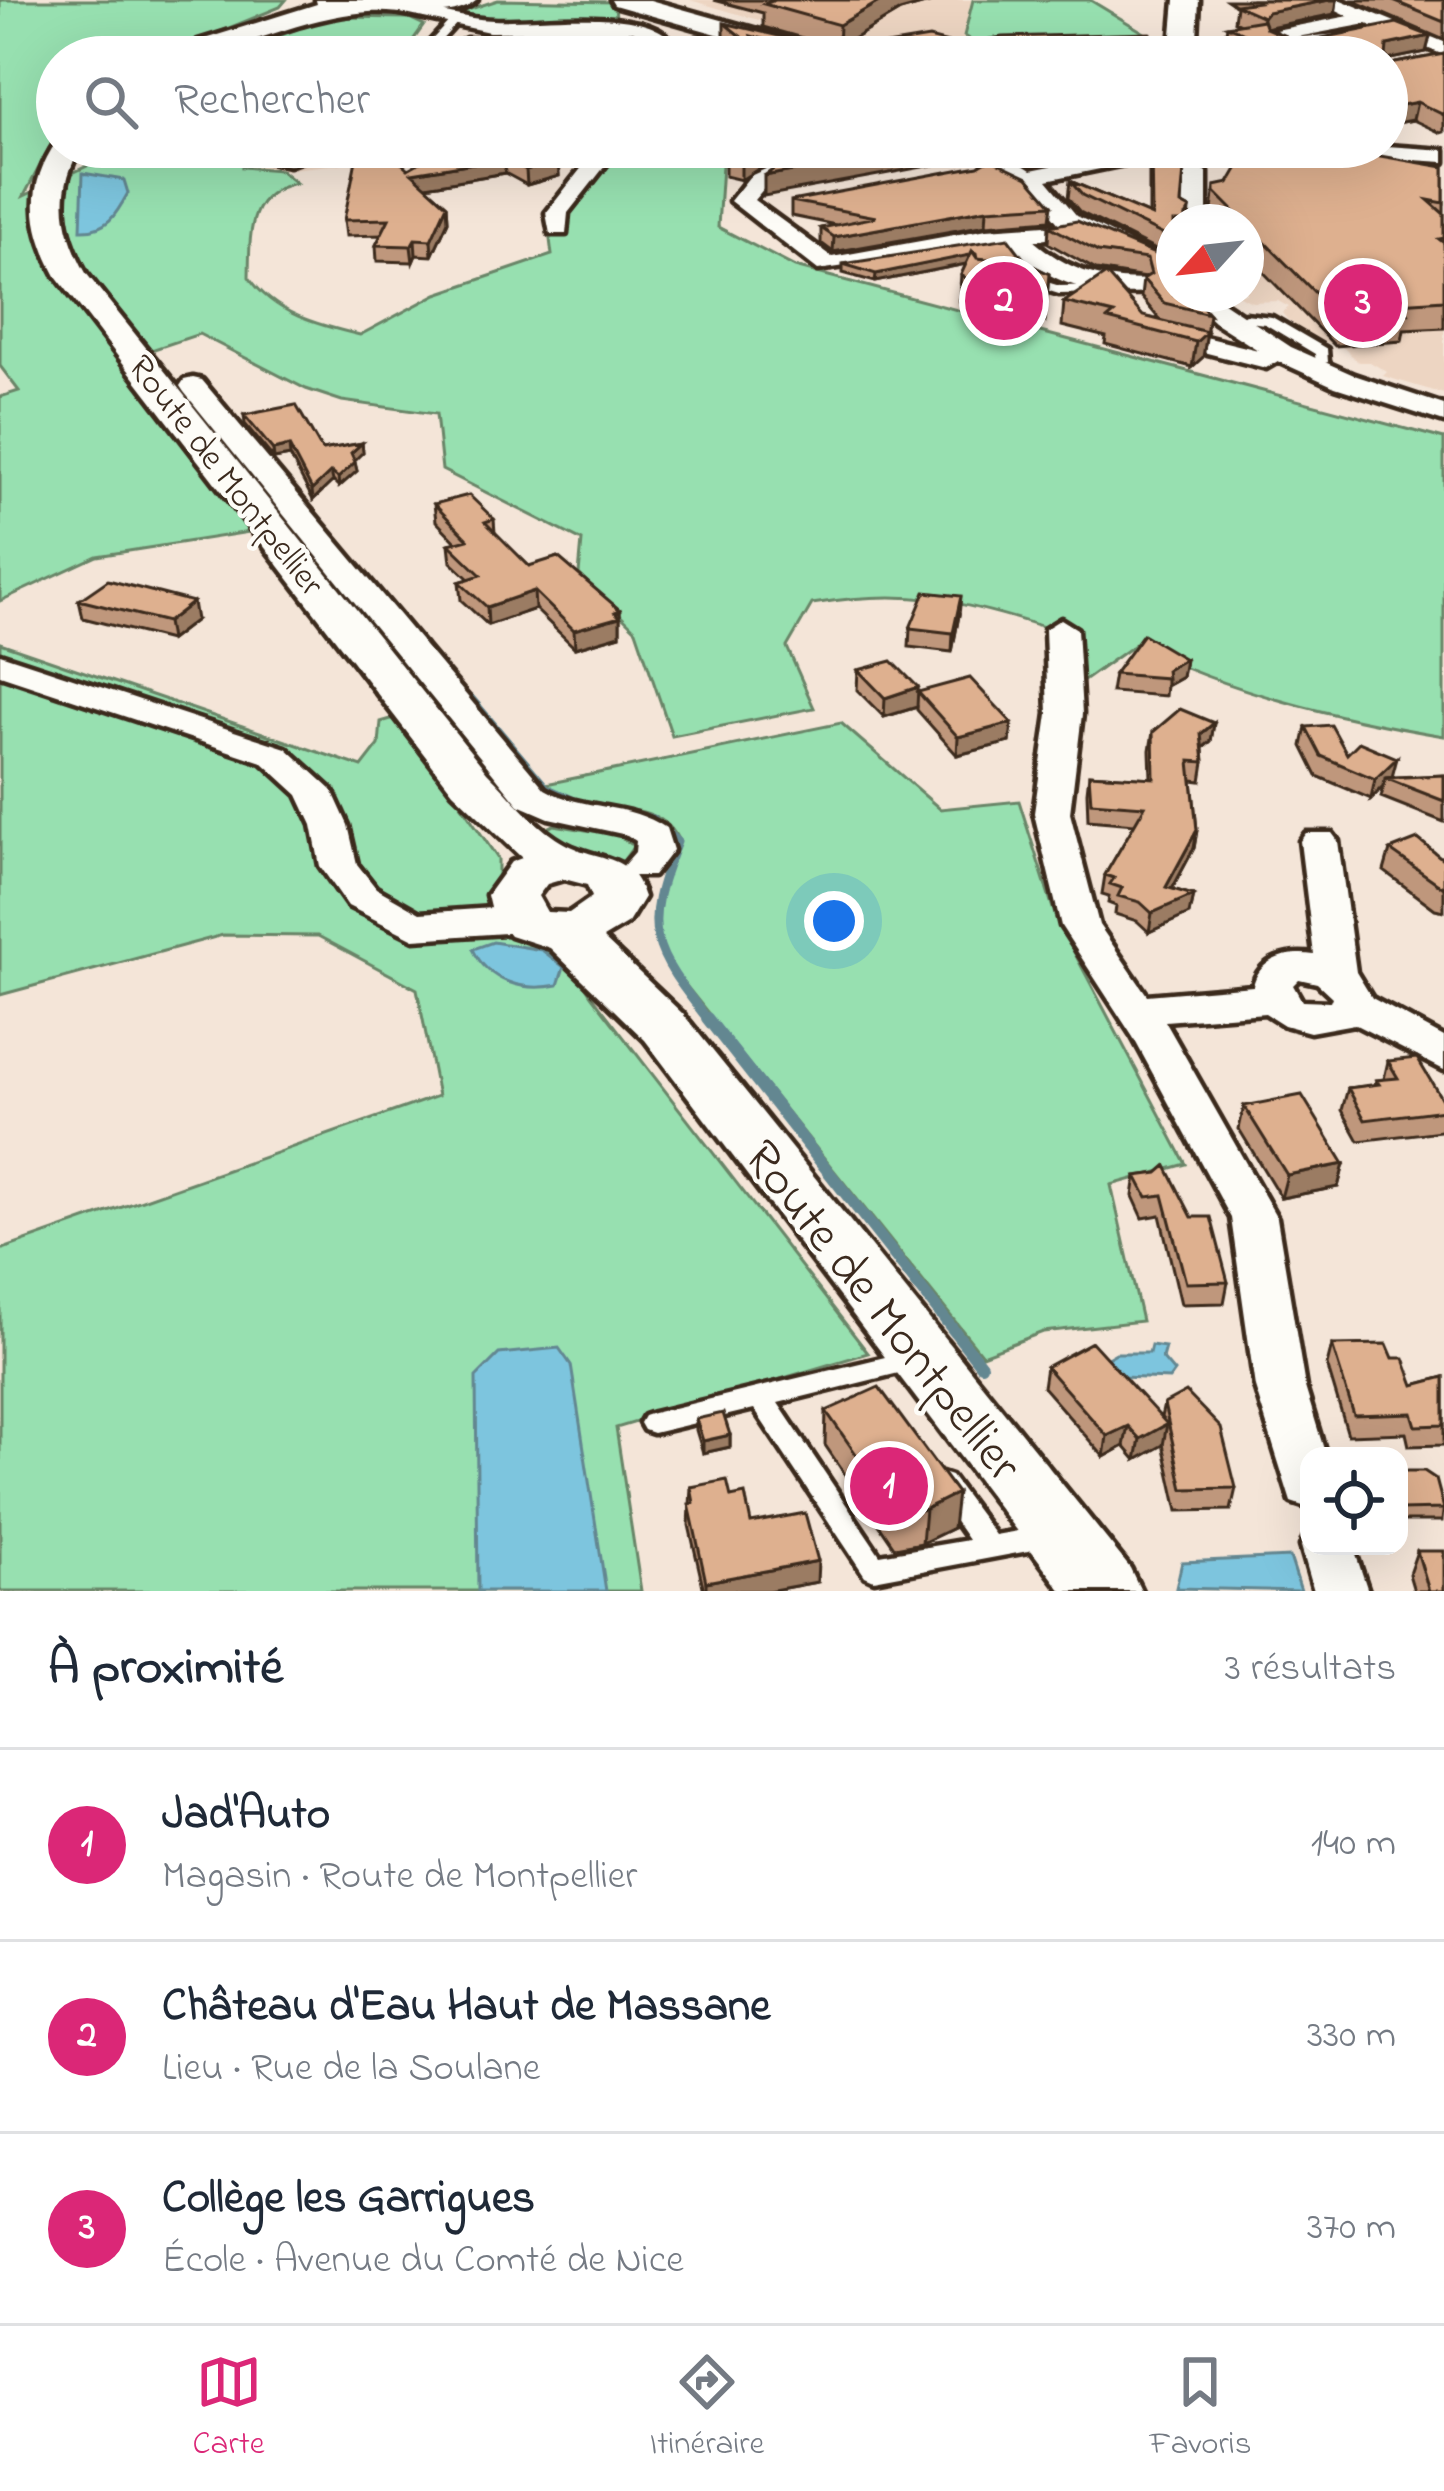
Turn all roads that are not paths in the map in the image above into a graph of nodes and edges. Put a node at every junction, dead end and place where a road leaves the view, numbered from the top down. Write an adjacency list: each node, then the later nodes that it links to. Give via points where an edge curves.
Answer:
1 (305, 0): 12 (street)
2 (322, 0): 8 (street)
3 (623, 0): 18 (street)
4 (650, 0): 19 (street)
5 (1187, 0): 20 (street)
6 (1203, 0): 21 (street)
7 (1325, 0): 10 (street)
8 (360, 7): 9 (street); 13 (street, via 309,12)
9 (454, 10): 14 (lane); 15 (street)
10 (1370, 18): 11 (street); 22 (street)
11 (1397, 29): 23 (street); 24 (street)
12 (227, 36)
13 (239, 36)
14 (436, 36)
15 (524, 36)
16 (583, 36): 17 (street, via 639,26)
17 (655, 36)
18 (762, 36)
19 (772, 36)
20 (1184, 36)
21 (1202, 36)
22 (1271, 36)
23 (1365, 36)
24 (1438, 52)
25 (1408, 152): 27 (street)
26 (1408, 153): 27 (street)
27 (1444, 155)
28 (56, 168): 54 (street, Route de Montpellier, via 46,202 56,248 73,276)
29 (593, 168): 39 (street, via 557,214)
30 (781, 168): 37 (street, via 742,194)
31 (1017, 168): 34 (street)
32 (1073, 168): 34 (street)
33 (1196, 172): 35 (street)
34 (1028, 177): 38 (street)
35 (1195, 204)
36 (788, 205): 37 (street)
37 (746, 208): 40 (street, via 827,265)
38 (1079, 226): 40 (street); 41 (street)
39 (558, 229)
40 (1015, 234): 44 (street, via 1022,246)
41 (1156, 264)
42 (1004, 278): 44 (lane, via 1059,290)
43 (1156, 286): 44 (street)
44 (1114, 289): 47 (street, via 1150,331 1258,359)
45 (1216, 312): 47 (street)
46 (1237, 312): 49 (street, via 1322,362)
47 (1287, 357): 50 (street)
48 (193, 386): 54 (street, via 532,796 564,813 628,822 653,836 652,856)
49 (1444, 404)
50 (1444, 414)
51 (1060, 629): 56 (street, via 1065,714 1052,813 1080,926)
52 (0, 664): 54 (street, via 274,755 314,790 339,866 362,897 414,926)
53 (1319, 841): 55 (street)
54 (562, 896): 58 (street, Route de Montpellier)
55 (1344, 990): 56 (street, via 1338,1016 1316,1019 1275,998); 57 (street)
56 (1136, 1010): 61 (street, via 1254,1218 1280,1387)
57 (1444, 1055)
58 (924, 1358): 59 (lane); 63 (street, Route de Montpellier)
59 (760, 1397): 60 (lane); 64 (lane, via 874,1568)
60 (652, 1423)
61 (1300, 1455)
62 (923, 1457): 64 (lane)
63 (1062, 1535): 64 (lane); 66 (street, Route de Montpellier)
64 (989, 1548)
65 (1330, 1555): 67 (street)
66 (1105, 1591)
67 (1341, 1591)

